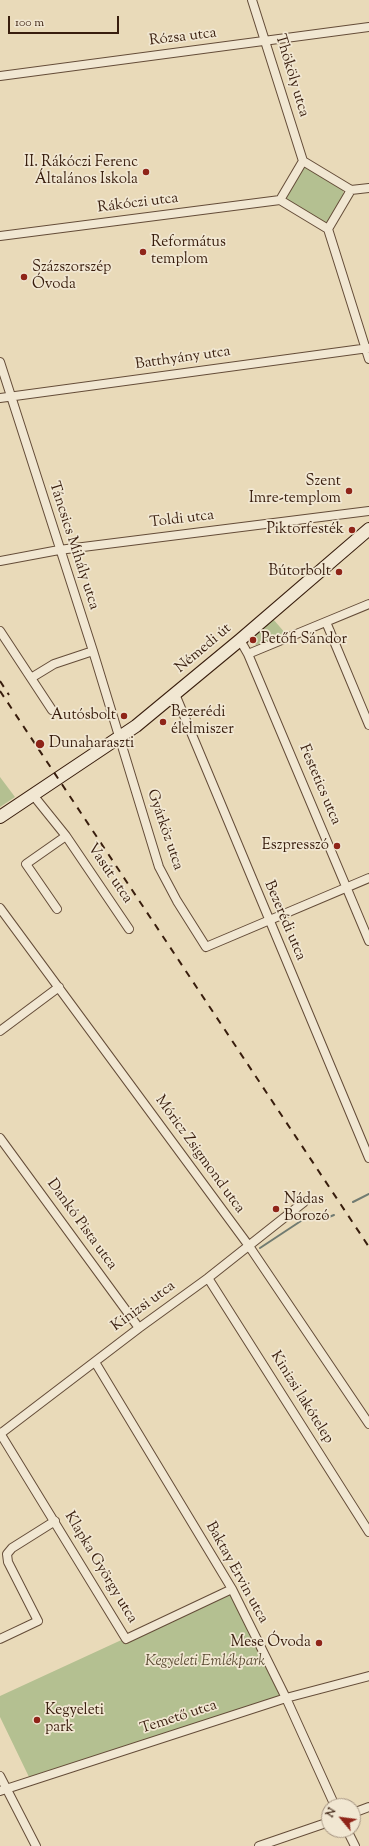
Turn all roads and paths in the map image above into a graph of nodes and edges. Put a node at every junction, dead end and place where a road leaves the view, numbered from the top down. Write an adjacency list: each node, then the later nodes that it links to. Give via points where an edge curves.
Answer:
1 (252, 0): 3 (street, Thököly utca)
2 (369, 27): 3 (street, Rózsa utca)
3 (266, 42): 4 (street, Rózsa utca); 5 (street, Thököly utca)
4 (0, 76)
5 (303, 161): 7 (street); 8 (street)
6 (369, 188): 7 (street)
7 (351, 190): 9 (street)
8 (280, 200): 9 (street); 10 (street, Rákóczi utca)
9 (328, 229): 11 (street)
10 (0, 236)
11 (367, 348): 12 (street); 14 (street, Batthyány utca)
12 (369, 359)
13 (0, 362): 14 (street, Táncsics Mihály utca)
14 (11, 397): 15 (street, Batthyány utca); 18 (street, Táncsics Mihály utca)
15 (0, 398)
16 (369, 511): 18 (street, Toldi utca)
17 (369, 529): 23 (main road, Némedi út)
18 (59, 550): 19 (street, Toldi utca); 24 (street, Táncsics Mihály utca)
19 (0, 561)
20 (369, 604): 21 (street)
21 (326, 622): 25 (street); 29 (street)
22 (0, 631): 26 (street)
23 (240, 640): 25 (street, Festetics utca); 27 (main road, Némedi út)
24 (93, 652): 26 (street, via 54,664); 30 (street, Táncsics Mihály utca)
25 (248, 654): 35 (street, Festetics utca)
26 (32, 678): 28 (street)
27 (175, 694): 30 (main road, Némedi út); 38 (street, Bezerédi utca)
28 (52, 710)
29 (369, 725)
30 (119, 738): 31 (main road, Némedi út); 38 (street, Gyárköz utca, via 159,868 206,947)
31 (33, 795): 32 (main road, Némedi út); 33 (street, Vasút utca)
32 (0, 817)
33 (66, 836): 37 (street, Vasút utca, via 26,864); 39 (street, Vasút utca)
34 (369, 878): 35 (street)
35 (347, 888): 38 (street); 40 (street, Festetics utca)
36 (0, 908): 41 (street, Móricz Zsigmond utca)
37 (57, 909)
38 (269, 921): 44 (street, Bezerédi utca)
39 (129, 929)
40 (369, 941)
41 (59, 987): 42 (street); 46 (street, Móricz Zsigmond utca)
42 (0, 1031)
43 (0, 1138): 48 (street, Dankó Pista utca)
44 (369, 1158)
45 (304, 1202): 46 (street, Kinizsi utca)
46 (249, 1246): 47 (street, Kinizsi utca); 50 (street, Móricz Zsigmond utca)
47 (208, 1278): 48 (street, Kinizsi utca); 53 (street, Kinizsi lakótelep)
48 (139, 1328): 49 (street, Kinizsi utca)
49 (95, 1362): 51 (street, Kinizsi utca); 54 (street, Baktay Ervin utca)
50 (369, 1424)
51 (0, 1434): 52 (street, Klapka György utca)
52 (55, 1521): 54 (street, Klapka György utca, via 126,1639); 55 (street, via 12,1548 7,1554 8,1562 38,1621)
53 (369, 1532)
54 (232, 1589): 57 (street, Baktay Ervin utca)
55 (0, 1639)
56 (369, 1676): 57 (street, Temető utca)
57 (286, 1698): 59 (street, Temető utca); 60 (street, Baktay Ervin utca)
58 (0, 1776): 59 (street)
59 (3, 1790): 62 (street)
60 (331, 1798)
61 (321, 1825): 63 (street)
62 (36, 1846)
63 (259, 1846)

